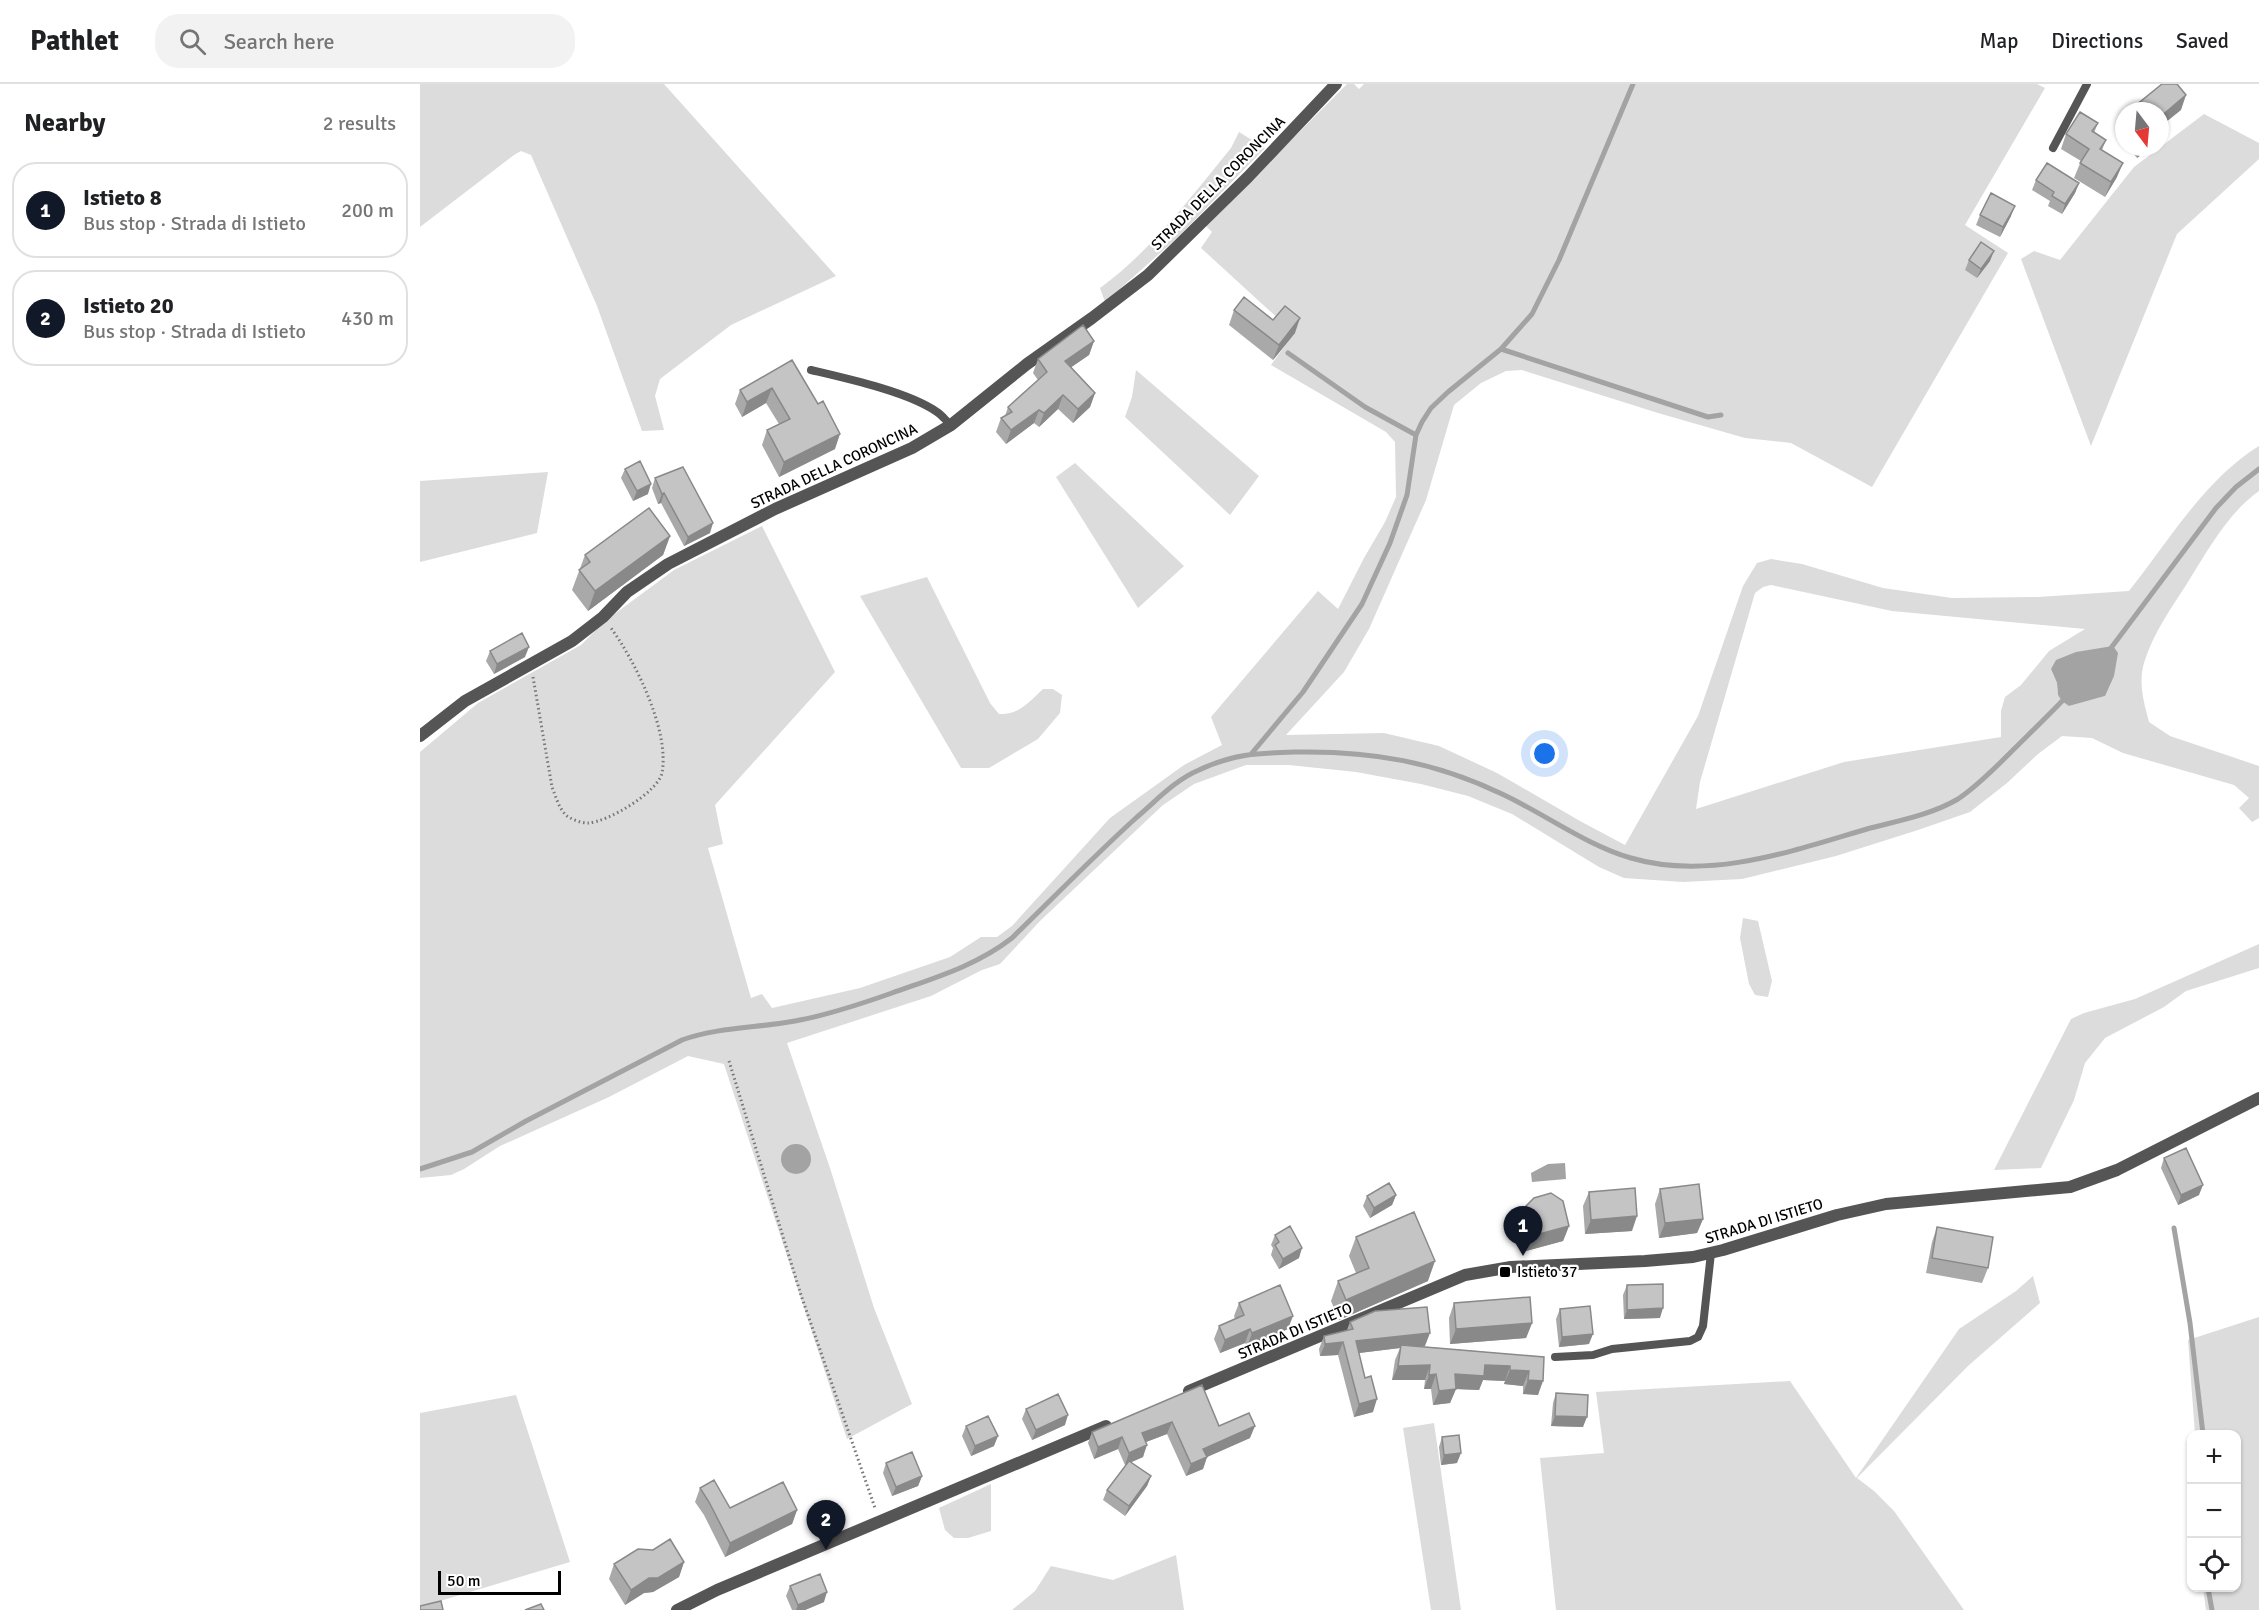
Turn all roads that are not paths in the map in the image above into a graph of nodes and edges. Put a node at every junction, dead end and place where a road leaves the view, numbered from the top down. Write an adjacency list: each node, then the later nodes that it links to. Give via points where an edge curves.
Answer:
1 (1336, 84): 5 (street, STRADA DELLA CORONCINA, via 1148,275)
2 (2088, 84): 3 (lane)
3 (2053, 148)
4 (811, 370): 5 (lane, via 908,398 938,412)
5 (951, 425): 6 (street, STRADA DELLA CORONCINA, via 912,448 775,509 668,564 627,592 572,641 465,701)
6 (420, 735)
7 (2259, 1098): 8 (street, STRADA DI ISTIETO, via 2086,1182 2054,1190 1886,1204)
8 (1711, 1253): 9 (lane, via 1703,1326 1698,1337 1593,1355); 10 (street, STRADA DI ISTIETO, via 1645,1261 1511,1267 1465,1275)
9 (1555, 1357)
10 (1183, 1394)
11 (1118, 1421): 12 (street)
12 (677, 1610)

